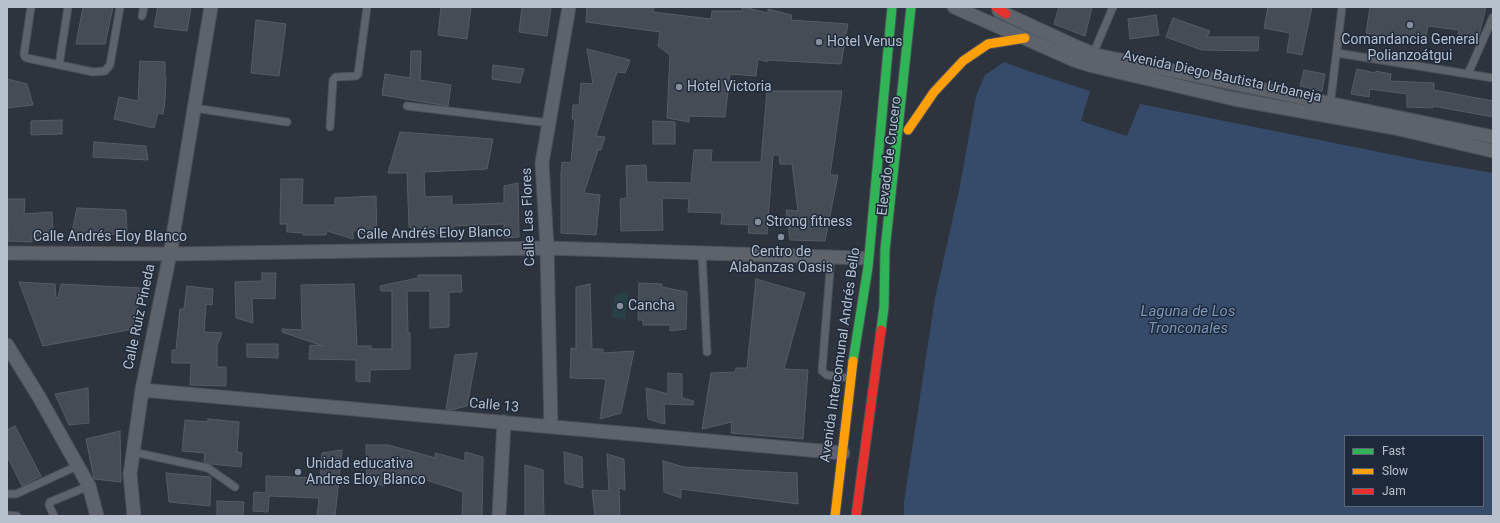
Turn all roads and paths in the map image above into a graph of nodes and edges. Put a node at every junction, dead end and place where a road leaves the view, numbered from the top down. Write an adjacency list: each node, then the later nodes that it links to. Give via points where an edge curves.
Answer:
1 (31, 7): 21 (lane, via 25,56)
2 (68, 7): 21 (lane)
3 (120, 7): 21 (lane, via 110,65 105,71 93,72)
4 (144, 7): 16 (lane)
5 (211, 7): 27 (street, Calle Ruiz Pineda)
6 (367, 7): 31 (lane, via 358,74 336,77 333,80)
7 (569, 7): 30 (street, Calle Las Flores)
8 (884, 7): 24 (main road, Elevado de Crucero)
9 (892, 7): 42 (main road, Avenida Intercomunal Andrés Bello, via 870,248)
10 (911, 7): 43 (main road, Avenida Intercomunal Andrés Bello, via 885,250)
11 (954, 7): 18 (street, Avenida Diego Bautista Urbaneja)
12 (990, 7): 15 (street, Avenida Diego Bautista Urbaneja)
13 (1113, 7): 20 (lane)
14 (1342, 7): 19 (lane)
15 (1001, 11): 20 (street, Avenida Diego Bautista Urbaneja)
16 (142, 16)
17 (1493, 16): 22 (lane)
18 (1025, 38): 26 (main road, Elevado de Crucero, via 988,44 963,61 934,92 908,134); 28 (street, Avenida Diego Bautista Urbaneja, via 1093,66 1234,99)
19 (1337, 53): 22 (lane); 28 (lane)
20 (1093, 54): 28 (street, Avenida Diego Bautista Urbaneja)
21 (60, 65)
22 (1468, 74): 23 (lane)
23 (1493, 78)
24 (875, 92)
25 (407, 106): 30 (lane)
26 (910, 107)
27 (194, 108): 29 (lane); 39 (street, Calle Ruiz Pineda)
28 (1329, 110): 32 (street, Avenida Diego Bautista Urbaneja); 33 (street, Avenida Diego Bautista Urbaneja)
29 (287, 122)
30 (549, 123): 36 (street, Calle Las Flores, via 542,163)
31 (330, 127)
32 (1493, 137)
33 (1493, 151)
34 (898, 217): 43 (main road, Elevado de Crucero)
35 (862, 230): 41 (main road, Elevado de Crucero)
36 (547, 248): 38 (street, Calle Andrés Eloy Blanco); 39 (street, Calle Andrés Eloy Blanco); 49 (street, Calle Las Flores)
37 (7, 253): 39 (street, Calle Andrés Eloy Blanco)
38 (702, 253): 40 (street, Calle Andrés Eloy Blanco); 45 (lane)
39 (170, 254): 47 (street, Calle Ruiz Pineda)
40 (831, 258): 41 (street, Calle Andrés Eloy Blanco); 46 (lane, via 822,371 827,375)
41 (861, 258): 42 (main road, Elevado de Crucero)
42 (862, 304): 46 (main road, Avenida Intercomunal Andrés Bello)
43 (884, 307): 63 (main road, Avenida Intercomunal Andrés Bello)
44 (7, 345): 52 (street)
45 (706, 352)
46 (850, 378): 51 (main road, Avenida Intercomunal Andrés Bello)
47 (142, 390): 48 (street, Calle 13); 50 (street, Calle Ruiz Pineda)
48 (504, 422): 49 (street, Calle 13); 61 (street)
49 (551, 428): 51 (street, Calle 13)
50 (133, 452): 54 (lane, via 208,468); 60 (street, Calle Ruiz Pineda, via 130,474)
51 (842, 453): 62 (main road, Avenida Intercomunal Andrés Bello)
52 (78, 466): 53 (street); 55 (lane, via 16,494)
53 (89, 486): 58 (lane, via 50,502 49,506); 59 (street)
54 (235, 487)
55 (7, 494)
56 (7, 515): 57 (lane)
57 (17, 516)
58 (54, 516)
59 (97, 516)
60 (134, 516)
61 (499, 516)
62 (834, 516)
63 (856, 516)

